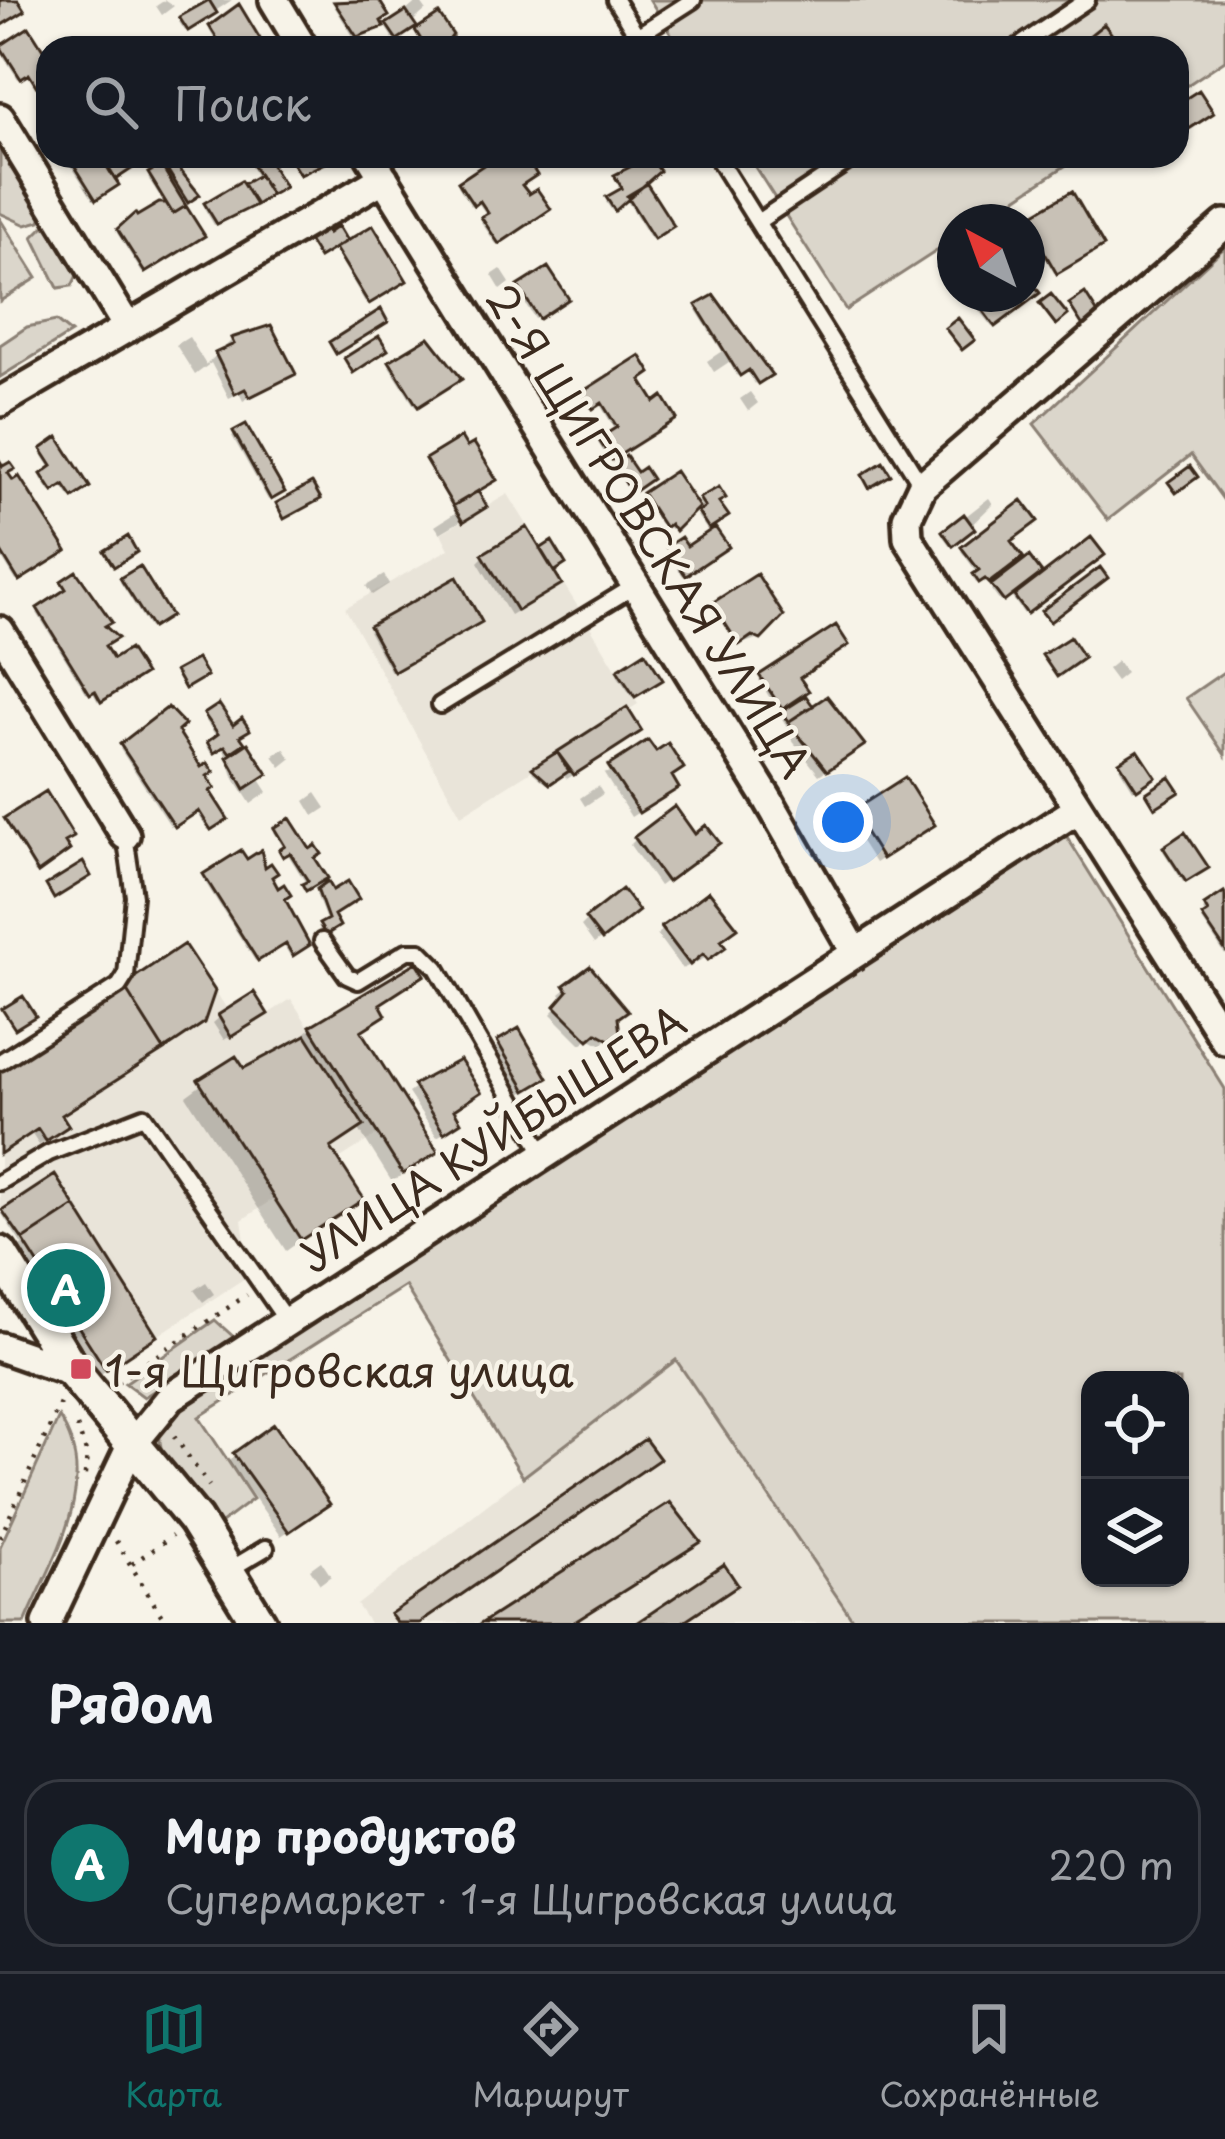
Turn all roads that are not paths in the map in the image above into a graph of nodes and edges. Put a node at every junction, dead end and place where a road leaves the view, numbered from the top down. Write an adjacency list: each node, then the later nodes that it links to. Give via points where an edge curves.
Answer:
1 (274, 0): 5 (street)
2 (615, 0): 6 (lane)
3 (693, 0): 7 (lane)
4 (1088, 0): 8 (lane)
5 (296, 36)
6 (637, 36)
7 (648, 36)
8 (1034, 36)
9 (0, 118): 16 (street)
10 (375, 168): 16 (street)
11 (378, 168): 19 (street, 2-Я ЩИГРОВСКАЯ УЛИЦА)
12 (724, 168): 14 (lane)
13 (838, 168): 14 (lane)
14 (759, 221): 18 (lane)
15 (1225, 224): 18 (street)
16 (128, 328): 17 (street)
17 (0, 402)
18 (922, 485): 22 (street, via 907,518 908,538)
19 (633, 587): 21 (lane); 25 (street, 2-Я ЩИГРОВСКАЯ УЛИЦА)
20 (0, 631): 23 (street)
21 (440, 705)
22 (1078, 809): 25 (street, УЛИЦА КУЙБЫШЕВА); 26 (street)
23 (125, 835): 27 (lane, via 134,896 126,975)
24 (322, 941): 28 (lane, via 358,981 406,951 420,951)
25 (854, 950): 28 (street, УЛИЦА КУЙБЫШЕВА)
26 (1225, 1040)
27 (0, 1062)
28 (545, 1156): 31 (street, УЛИЦА КУЙБЫШЕВА)
29 (0, 1182): 31 (lane, via 144,1116)
30 (0, 1254): 33 (street)
31 (286, 1320): 34 (street, УЛИЦА КУЙБЫШЕВА, via 171,1397)
32 (0, 1347): 33 (street)
33 (90, 1380): 34 (street)
34 (130, 1446): 36 (street); 37 (street, УЛИЦА КУЙБЫШЕВА)
35 (266, 1548): 36 (lane)
36 (227, 1571): 38 (street)
37 (47, 1623)
38 (259, 1623)

